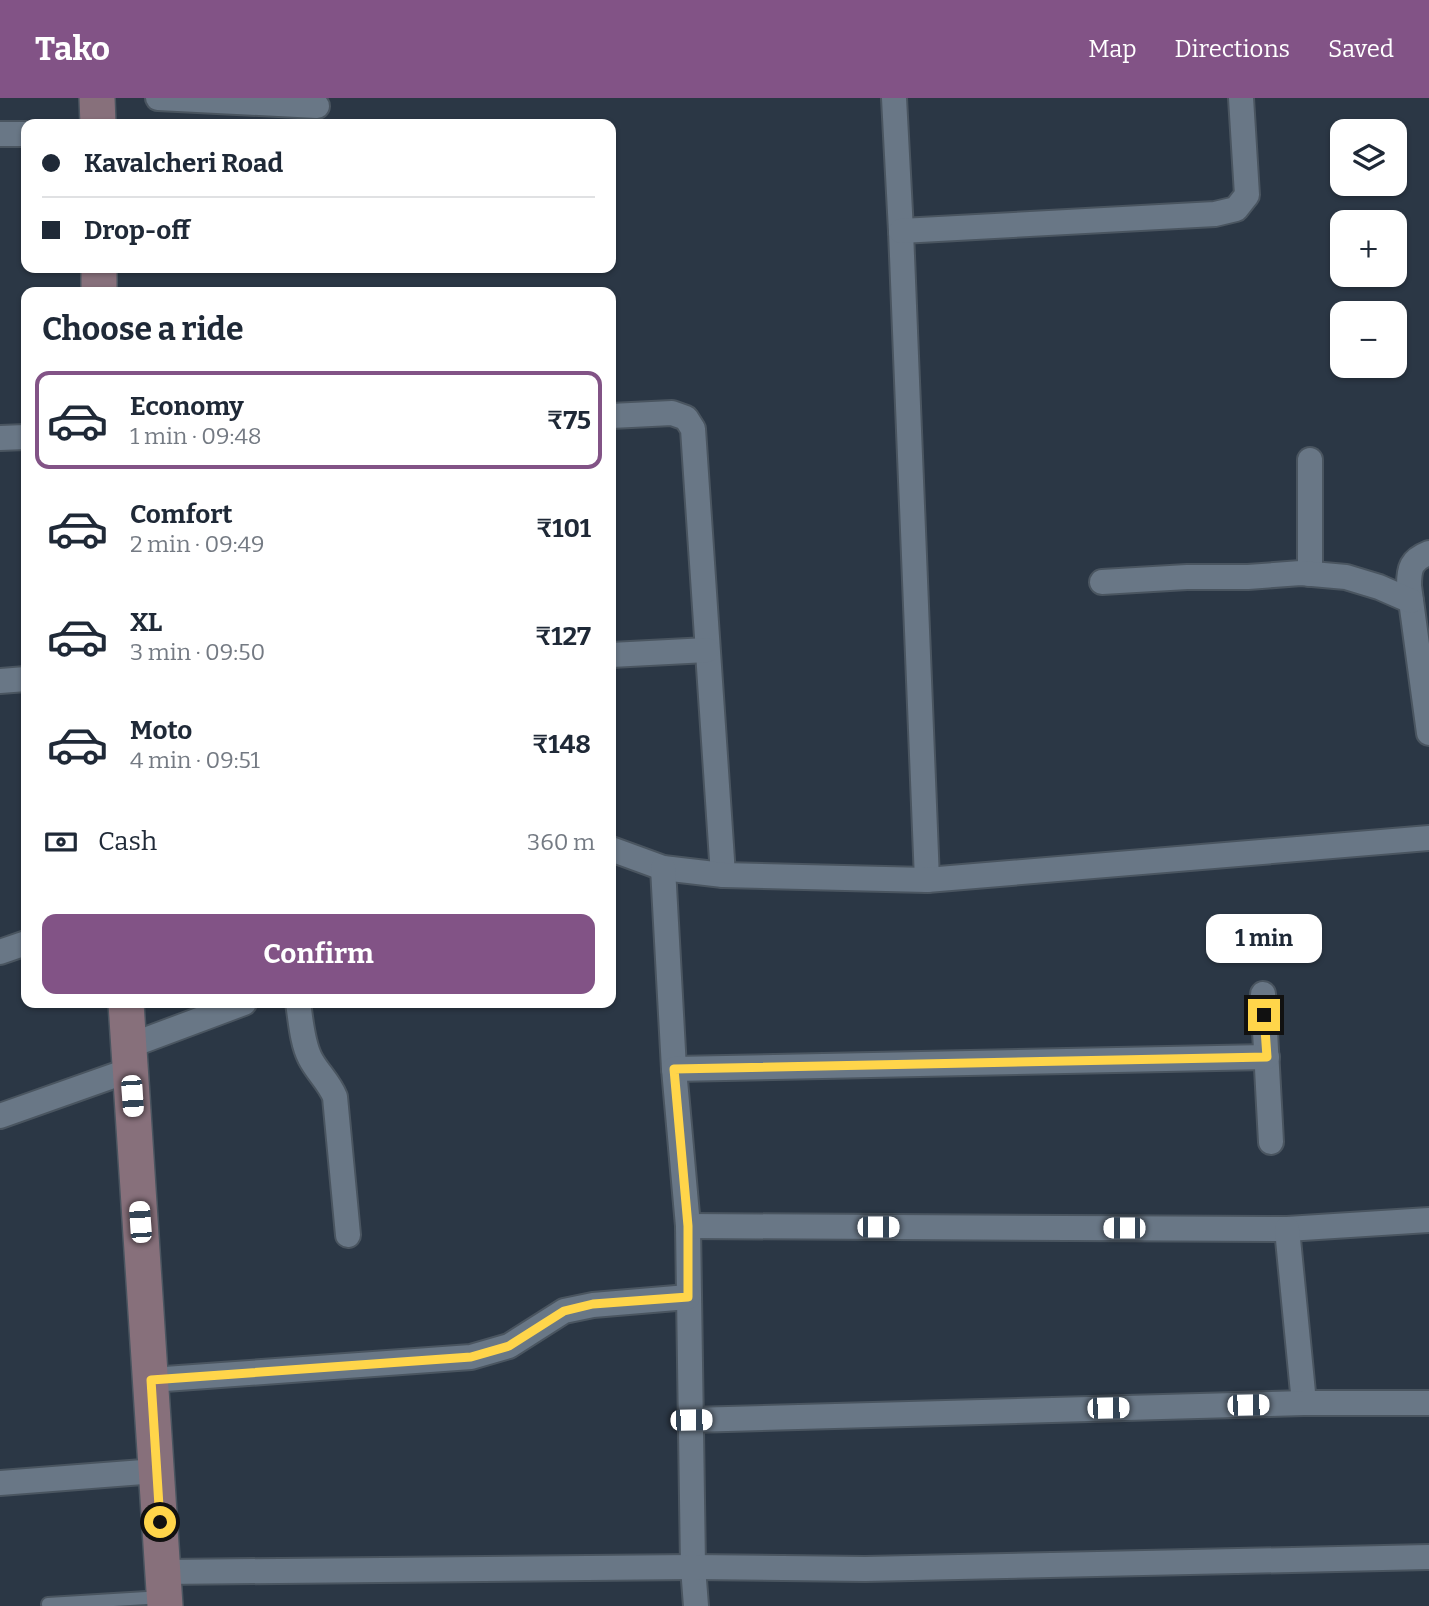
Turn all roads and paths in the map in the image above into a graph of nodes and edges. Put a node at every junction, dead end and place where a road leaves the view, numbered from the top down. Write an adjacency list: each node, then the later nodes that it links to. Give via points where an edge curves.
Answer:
1 (97, 98): 6 (street)
2 (158, 98): 5 (street)
3 (894, 98): 9 (street)
4 (1241, 98): 9 (street, via 1247,195 1236,209 1215,214)
5 (317, 106)
6 (98, 119)
7 (0, 134): 8 (street)
8 (21, 134)
9 (901, 230): 27 (street)
10 (616, 416): 18 (street, via 672,414 687,418 693,429)
11 (0, 438): 12 (street)
12 (21, 438)
13 (1310, 460): 15 (street)
14 (1429, 553): 17 (street, via 1409,570)
15 (1310, 574): 16 (street); 17 (street, via 1346,578)
16 (1102, 582)
17 (1411, 601): 22 (street)
18 (707, 650): 19 (street); 26 (street)
19 (616, 655)
20 (21, 680): 21 (street)
21 (0, 681)
22 (1428, 721)
23 (1429, 838): 27 (street)
24 (616, 851): 25 (street)
25 (663, 867): 26 (street); 36 (street)
26 (723, 875): 27 (street)
27 (927, 880)
28 (21, 945): 29 (street)
29 (0, 951)
30 (1263, 994): 34 (street)
31 (126, 1008): 35 (street)
32 (234, 1008): 35 (street)
33 (299, 1008): 42 (street, via 310,1058 335,1097)
34 (1267, 1057): 36 (street); 38 (street)
35 (130, 1058): 37 (street); 44 (street)
36 (674, 1069): 40 (street)
37 (0, 1116)
38 (1271, 1142)
39 (1429, 1220): 41 (street)
40 (688, 1226): 41 (street); 43 (street)
41 (1287, 1229): 45 (street)
42 (348, 1235)
43 (688, 1297): 44 (street, via 593,1304 564,1311 509,1346 471,1357); 47 (street)
44 (151, 1380): 48 (street)
45 (1304, 1403): 46 (street); 47 (street)
46 (1429, 1404)
47 (691, 1420): 51 (street)
48 (156, 1471): 49 (street); 52 (street)
49 (0, 1483)
50 (1429, 1557): 51 (street, via 865,1569)
51 (693, 1567): 52 (street); 54 (street)
52 (164, 1592): 53 (lane)
53 (48, 1604)
54 (696, 1606)

